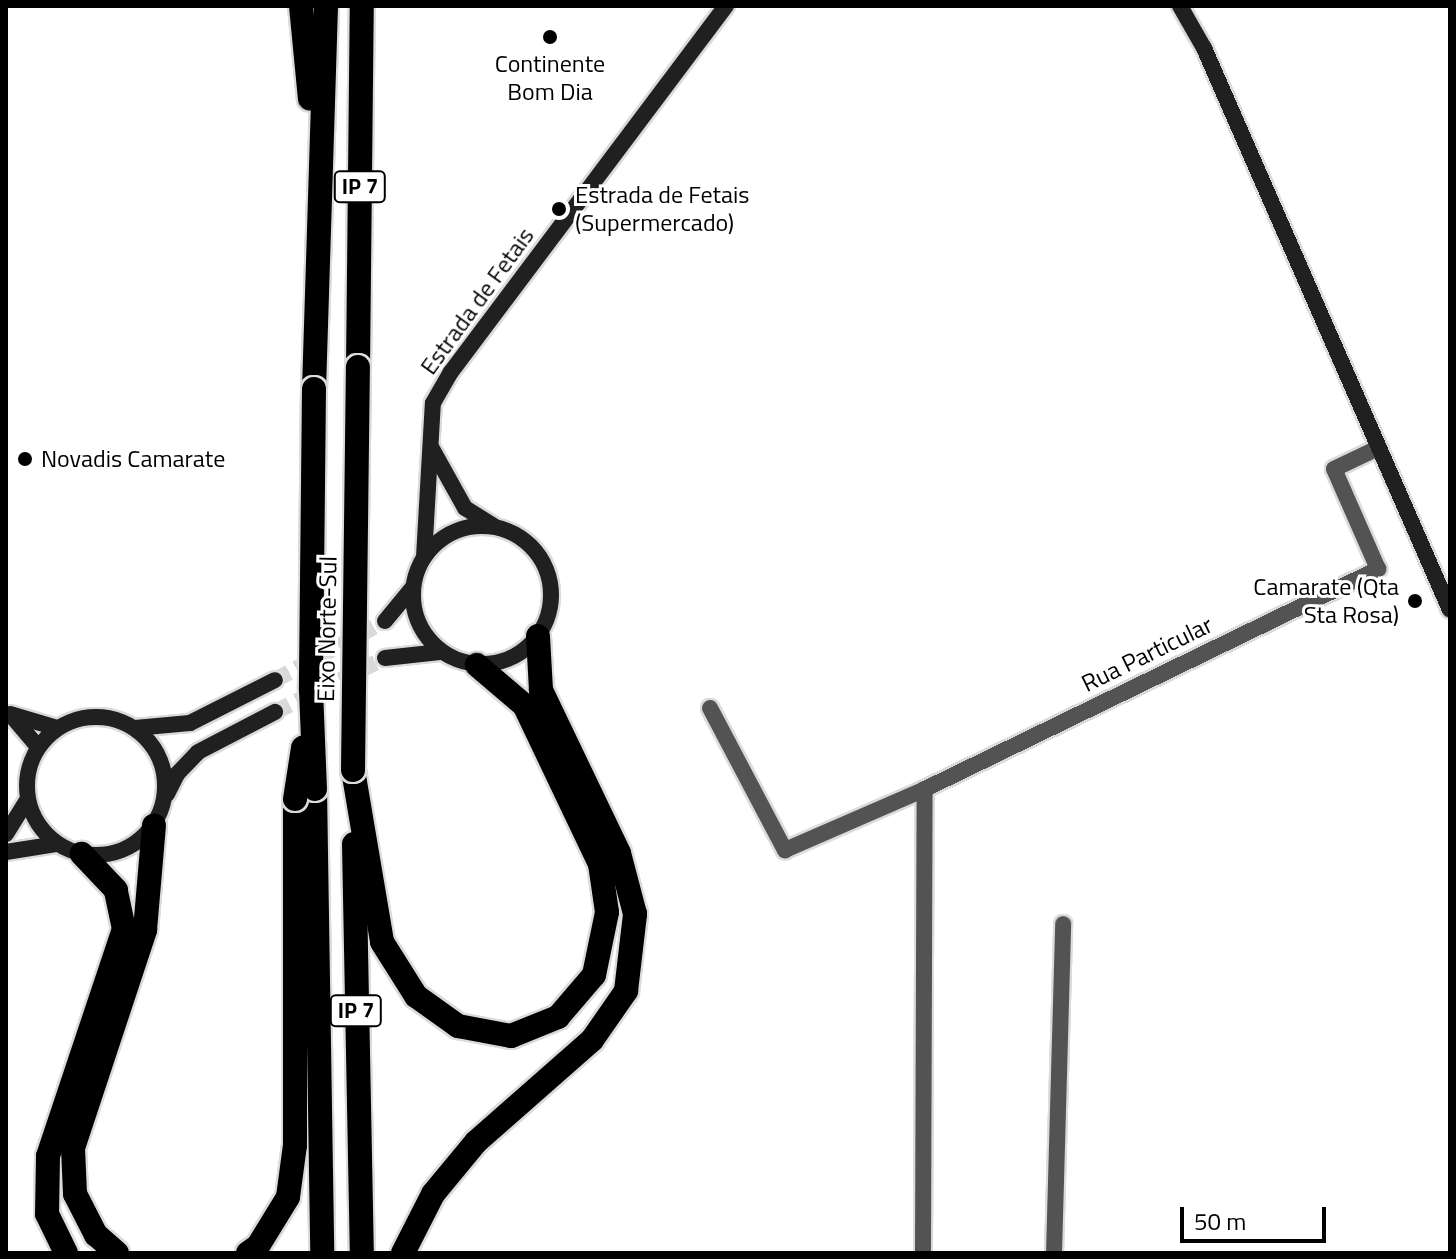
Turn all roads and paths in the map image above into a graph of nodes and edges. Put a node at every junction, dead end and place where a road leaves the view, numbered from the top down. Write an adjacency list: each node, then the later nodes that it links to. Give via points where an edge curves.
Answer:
1 (301, 6): 6 (highway)
2 (326, 6): 6 (highway)
3 (362, 6): 25 (highway, Eixo Norte-Sul / IP 7, bridge)
4 (726, 6): 7 (street, Estrada de Fetais, via 451,372 433,403)
5 (1180, 6): 8 (street, via 1204,48)
6 (320, 189): 27 (highway, Eixo Norte-Sul / IP 7, bridge)
7 (428, 440): 9 (street, via 465,508); 10 (street, Estrada de Fetais)
8 (1376, 449): 12 (street); 26 (street, Rua Particular, via 1334,469 1378,569)
9 (496, 527): 10 (street, via 468,527 443,538); 14 (street, via 521,538 546,570 550,611)
10 (424, 557): 11 (street)
11 (413, 587): 13 (street); 15 (street, via 414,612 423,634)
12 (1450, 610)
13 (385, 621)
14 (538, 636): 17 (street, via 522,653); 41 (highway, via 541,690 619,853 635,914 626,991 592,1040 467,1152 433,1194)
15 (440, 652): 16 (street); 17 (street)
16 (385, 658)
17 (477, 665): 25 (highway, via 524,705 600,864 607,912 594,975 558,1017 511,1036 458,1026 416,996 382,942)
18 (275, 680): 23 (street, via 190,723)
19 (710, 708): 26 (street, Rua Particular, via 785,850)
20 (275, 712): 28 (street, via 198,752 177,774)
21 (8, 713): 22 (street); 24 (street)
22 (57, 728): 23 (street, via 96,717); 24 (street)
23 (135, 728): 28 (street, via 159,759)
24 (38, 747): 29 (street, via 27,772)
25 (353, 770): 40 (highway, Eixo Norte-Sul / IP 7)
26 (925, 789): 42 (street)
27 (305, 794): 38 (highway, via 295,1145 288,1197 258,1246); 39 (highway, Eixo Norte-Sul / IP 7)
28 (165, 799): 30 (street)
29 (27, 800): 31 (street); 32 (street, via 38,825)
30 (154, 825): 34 (street, via 135,844 110,854); 37 (highway, via 145,930 73,1148 75,1194 96,1235)
31 (6, 834)
32 (57, 844): 33 (street); 34 (street)
33 (6, 852)
34 (82, 854): 36 (highway, via 116,890 124,929 48,1156 47,1214)
35 (1063, 924): 43 (street)
36 (66, 1253)
37 (117, 1253)
38 (248, 1253)
39 (322, 1253)
40 (362, 1253)
41 (403, 1253)
42 (923, 1253)
43 (1054, 1253)

